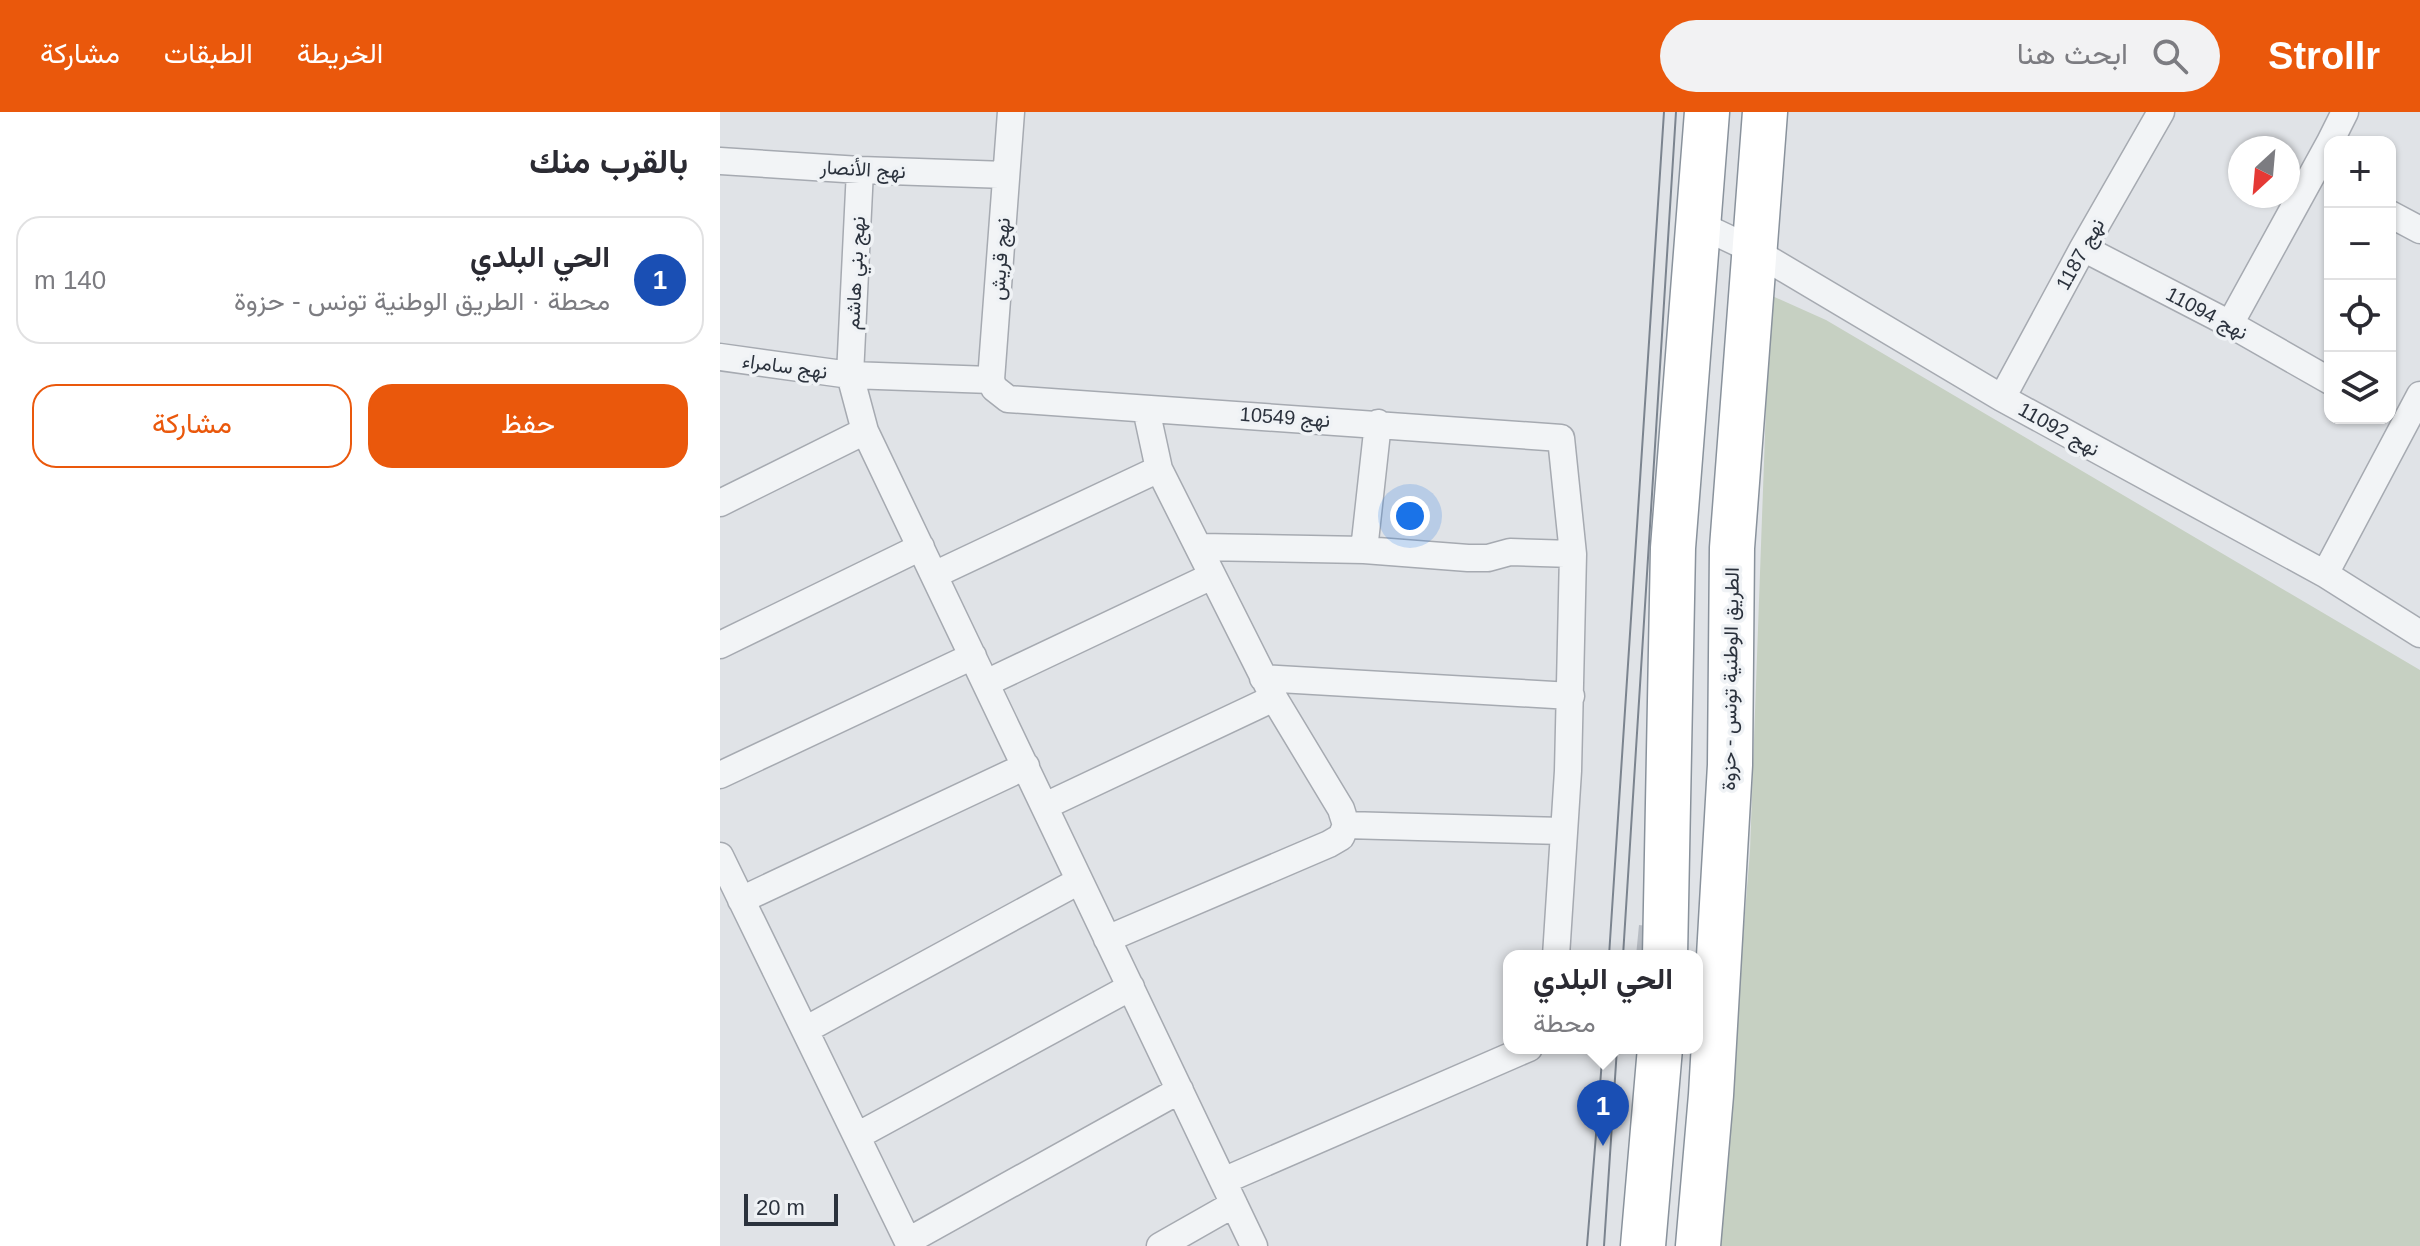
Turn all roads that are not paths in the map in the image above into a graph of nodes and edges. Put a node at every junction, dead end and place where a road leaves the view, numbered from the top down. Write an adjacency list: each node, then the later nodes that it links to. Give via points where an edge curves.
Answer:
1 (1011, 112): 9 (street, نهج قريش)
2 (1707, 112): 12 (highway)
3 (1765, 112): 15 (highway, الطريق الوطنية تونس - حزوة)
4 (2161, 112): 14 (street, نهج 1187)
5 (2345, 112): 6 (street)
6 (2333, 136)
7 (720, 161): 8 (street, نهج الأنصار)
8 (860, 170): 9 (street, نهج الأنصار); 18 (street, نهج بني هاشم)
9 (1006, 175): 20 (street, نهج قريش)
10 (2322, 176): 16 (street)
11 (2396, 217): 13 (street)
12 (1698, 224): 15 (street, نهج 11092); 52 (highway, via 1673,548)
13 (2420, 230)
14 (2083, 248): 16 (street, نهج 11094); 22 (street, نهج 1187)
15 (1753, 250): 22 (street, نهج 11092); 64 (highway, الطريق الوطنية تونس - حزوة, via 1732,548 1730,765)
16 (2230, 324): 19 (street, نهج 11094)
17 (720, 357): 18 (street, نهج سامراء)
18 (850, 375): 20 (street, نهج 10549); 26 (street, نهج بني هاشم)
19 (2324, 378)
20 (1000, 390): 23 (street, نهج 10549)
21 (2420, 395): 24 (street)
22 (2002, 398): 33 (street, نهج 11092)
23 (1146, 409): 25 (street, نهج 10549); 27 (street)
24 (2397, 418): 33 (street)
25 (1378, 423): 31 (street); 32 (street, نهج 10549, via 1561,438)
26 (865, 431): 28 (street); 29 (street, نهج بني هاشم)
27 (1159, 469): 30 (street); 34 (street)
28 (720, 503)
29 (921, 547): 34 (street, نهج بني هاشم); 37 (street)
30 (1200, 547): 31 (street); 35 (street)
31 (1364, 550): 32 (street, via 1468,558 1510,552)
32 (1573, 554): 41 (street)
33 (2325, 574): 36 (street, نهج 11092)
34 (934, 575): 38 (street, نهج بني هاشم)
35 (1212, 576): 39 (street); 40 (street)
36 (2420, 634)
37 (720, 645)
38 (973, 656): 39 (street, نهج بني هاشم); 43 (street)
39 (986, 683): 42 (street, نهج بني هاشم)
40 (1269, 688): 41 (street); 44 (street); 45 (street)
41 (1571, 696): 46 (street)
42 (1026, 766): 44 (street, نهج بني هاشم); 49 (street)
43 (720, 775)
44 (1045, 806): 48 (street, نهج بني هاشم)
45 (1346, 825): 46 (street); 50 (street, via 1341,837 1329,844)
46 (1563, 831): 51 (street)
47 (720, 856): 49 (street)
48 (1079, 881): 50 (street, نهج بني هاشم); 54 (street)
49 (741, 900): 54 (street)
50 (1107, 939): 53 (street, نهج بني هاشم)
51 (1556, 950)
52 (1665, 950)
53 (1131, 987): 57 (street, نهج بني هاشم); 58 (street)
54 (805, 1030): 58 (street)
55 (1517, 1054): 59 (street)
56 (1659, 1054): 63 (highway)
57 (1180, 1090): 59 (street, نهج بني هاشم); 60 (street)
58 (857, 1136): 60 (street)
59 (1228, 1193): 61 (street); 62 (street, نهج بني هاشم)
60 (909, 1244)
61 (1160, 1246)
62 (1254, 1246)
63 (1643, 1246)
64 (1698, 1246)

